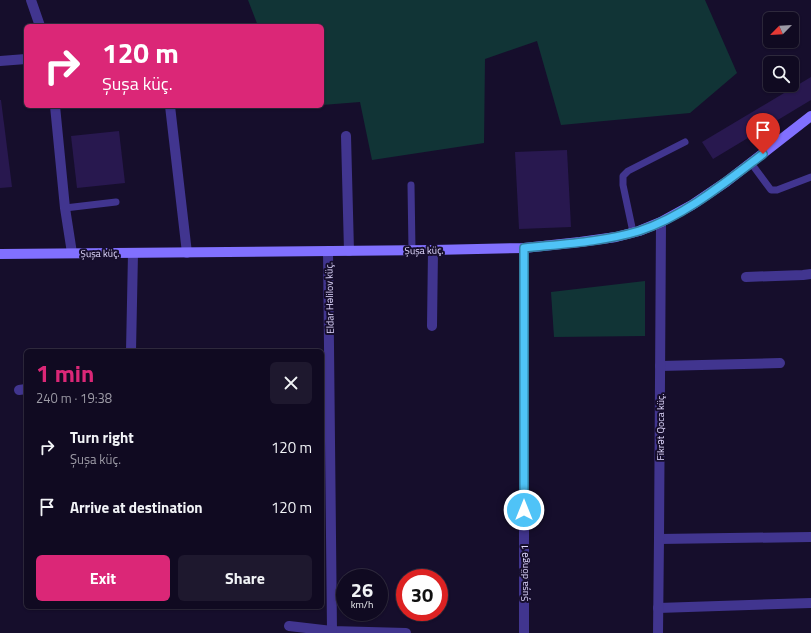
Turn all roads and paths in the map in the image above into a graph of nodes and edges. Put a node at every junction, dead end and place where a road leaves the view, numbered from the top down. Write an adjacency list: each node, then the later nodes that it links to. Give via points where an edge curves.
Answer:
1 (32, 0): 2 (street)
2 (39, 24)
3 (24, 59): 4 (street)
4 (0, 61)
5 (55, 108): 14 (street)
6 (170, 108): 24 (street)
7 (811, 116): 10 (street, Şuşa küç.)
8 (346, 136): 21 (street)
9 (685, 142): 16 (lane, via 623,176)
10 (751, 163): 11 (lane, via 771,190); 15 (street, Şuşa küç., via 692,205)
11 (811, 177)
12 (411, 185): 18 (lane)
13 (116, 202): 14 (lane)
14 (65, 208): 22 (street)
15 (661, 222): 16 (street, Şuşa küç.); 31 (street, Fikrət Qoca küç.)
16 (633, 232): 17 (street, Şuşa küç., via 616,237)
17 (524, 248): 19 (street, Şuşa küç.); 39 (street, Şuşa döngə 1)
18 (412, 250): 19 (street, Şuşa küç.); 21 (street, Şuşa küç.)
19 (433, 250): 28 (street)
20 (328, 251): 21 (street, Şuşa küç.); 24 (street, Şuşa küç.); 37 (street, Eldar Həlilov küç.)
21 (349, 251)
22 (72, 253): 23 (street, Şuşa küç.); 25 (street, Şuşa küç.)
23 (133, 253): 24 (street, Şuşa küç.); 29 (street)
24 (187, 253)
25 (0, 254)
26 (811, 274): 27 (street)
27 (746, 277)
28 (432, 326)
29 (131, 349)
30 (780, 363): 31 (street)
31 (660, 366): 33 (street, Fikrət Qoca küç.)
32 (811, 537): 33 (street)
33 (659, 539): 35 (street, Fikrət Qoca küç.)
34 (811, 603): 35 (street)
35 (658, 608): 40 (street, Fikrət Qoca küç.)
36 (288, 626): 37 (street)
37 (332, 631): 38 (street)
38 (406, 633)
39 (524, 633)
40 (658, 633)

